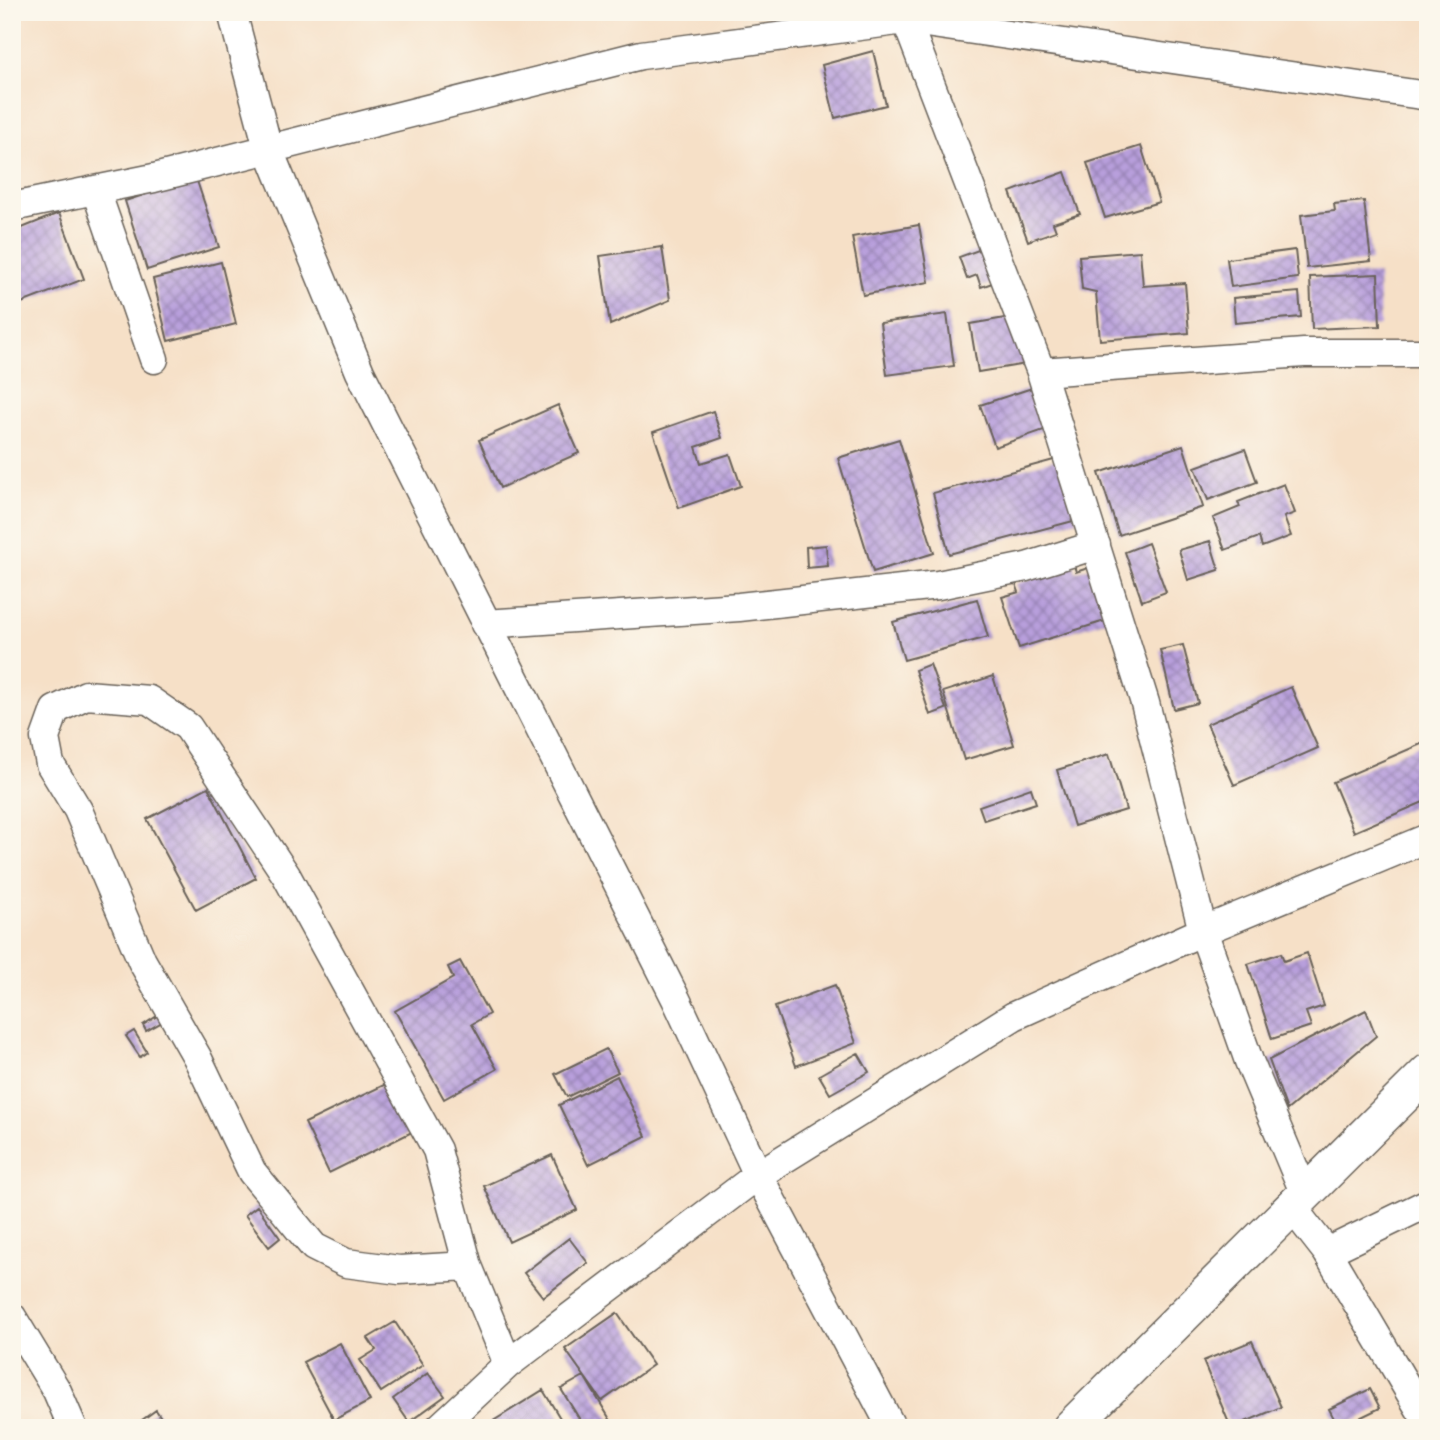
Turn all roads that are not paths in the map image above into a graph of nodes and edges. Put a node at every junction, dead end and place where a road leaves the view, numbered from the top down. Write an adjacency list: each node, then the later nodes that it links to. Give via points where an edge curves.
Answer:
1 (232, 12): 4 (street)
2 (904, 16): 3 (street); 4 (street, via 641,55); 9 (street)
3 (1428, 96)
4 (268, 148): 5 (street); 11 (street, via 360,372)
5 (96, 191): 6 (street); 8 (street)
6 (12, 207)
7 (1428, 353): 9 (street, via 1304,353)
8 (154, 359)
9 (1041, 372): 10 (street)
10 (1096, 545): 11 (street, via 1026,567 938,585 739,607); 13 (street, via 1146,703)
11 (485, 624): 15 (street, via 676,999)
12 (1428, 838): 13 (street)
13 (1203, 931): 15 (street, via 1014,1016); 16 (street)
14 (1428, 1072): 16 (street)
15 (758, 1175): 21 (street); 25 (street)
16 (1297, 1199): 18 (street); 26 (street)
17 (1428, 1203): 18 (street)
18 (1327, 1252): 22 (street)
19 (468, 1266): 19 (street, via 437,1150 286,875 188,727 149,700 86,695 55,710 45,738 51,764 78,810 142,961 197,1057 252,1172 314,1247 346,1263 399,1270); 21 (street)
20 (12, 1317): 23 (street)
21 (508, 1364): 24 (street)
22 (1428, 1423)
23 (74, 1428)
24 (439, 1428)
25 (892, 1428)
26 (1070, 1428)

